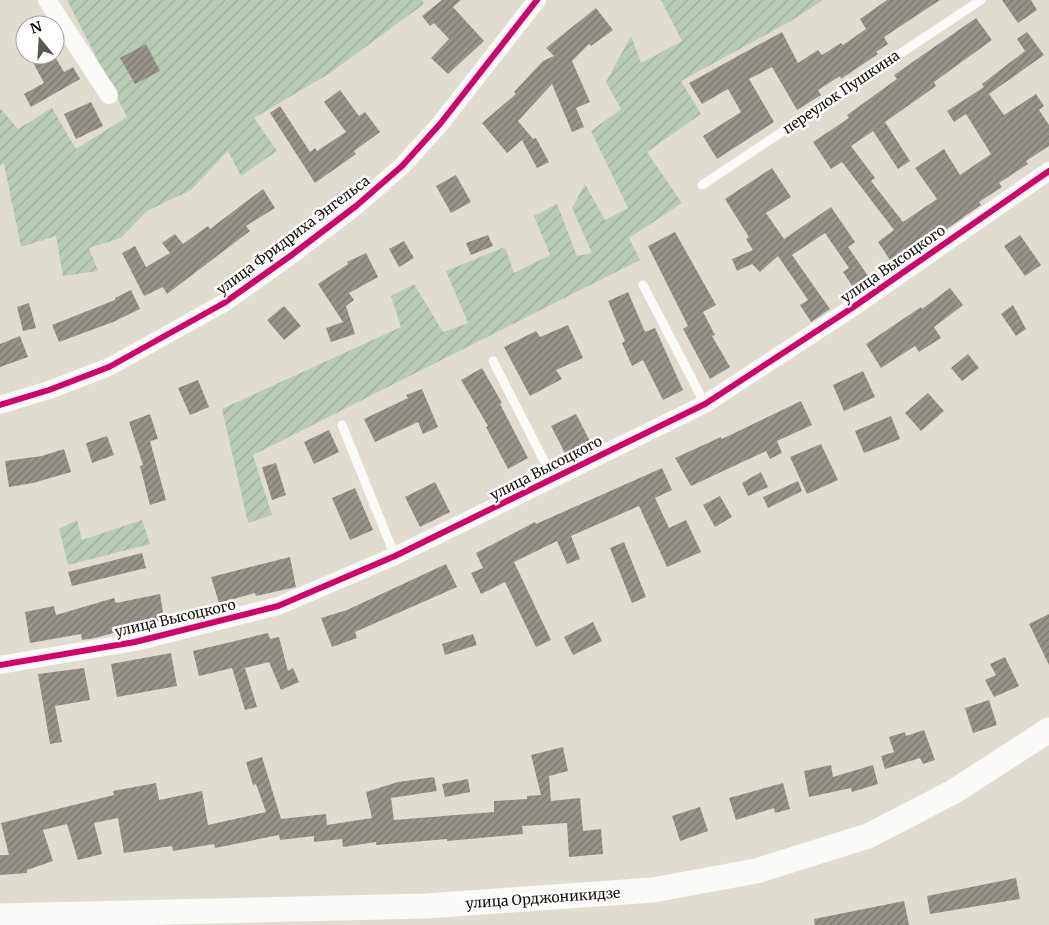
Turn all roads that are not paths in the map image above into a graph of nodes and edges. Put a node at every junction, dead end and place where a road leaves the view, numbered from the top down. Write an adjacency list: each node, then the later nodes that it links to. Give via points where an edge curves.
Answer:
1 (47, 0): 4 (street)
2 (537, 0): 10 (street, улица Фридриха Энгельса, via 440,124 402,166 293,254 224,303 109,368)
3 (980, 0): 6 (lane, переулок Пушкина)
4 (109, 95)
5 (1049, 171): 9 (street, улица Высоцкого, via 852,308)
6 (702, 185)
7 (643, 285): 9 (lane)
8 (493, 361): 12 (lane)
9 (705, 404): 12 (street, улица Высоцкого)
10 (0, 405)
11 (342, 425): 13 (lane)
12 (552, 478): 13 (street, улица Высоцкого)
13 (395, 556): 14 (street, улица Высоцкого, via 278,606 135,642)
14 (0, 665)
15 (1049, 730): 16 (main road, улица Орджоникидзе, via 953,792 868,836 756,871 653,890 426,906)
16 (0, 916)

